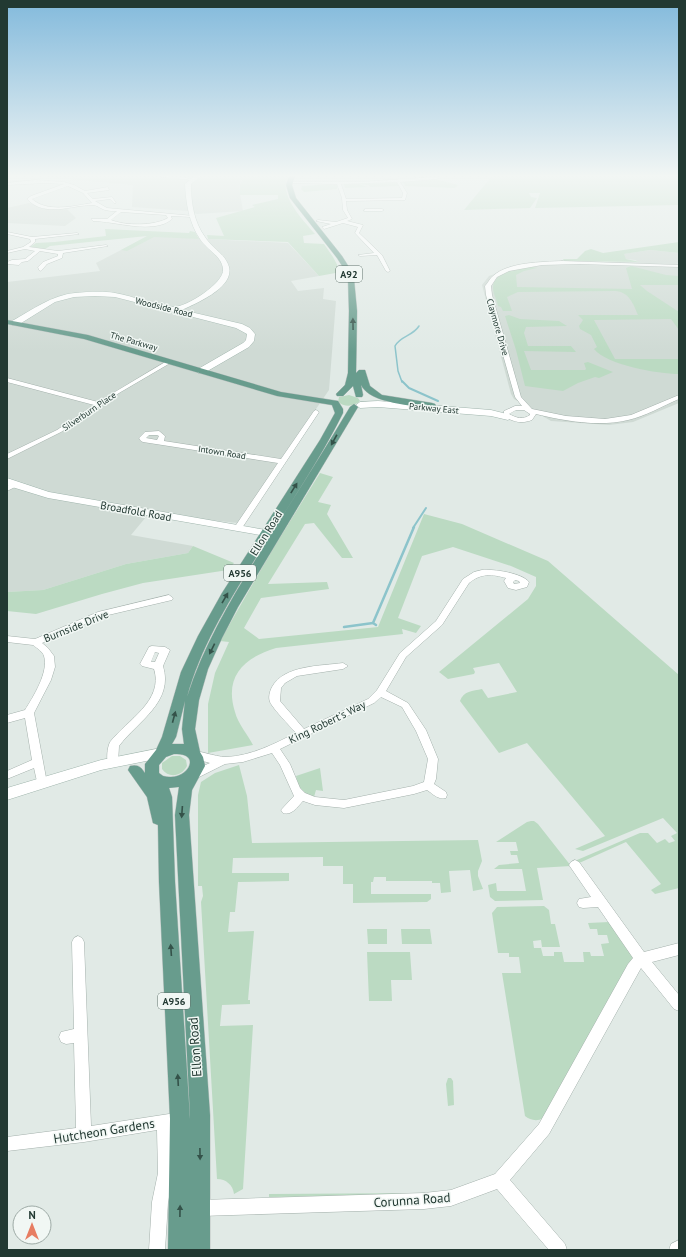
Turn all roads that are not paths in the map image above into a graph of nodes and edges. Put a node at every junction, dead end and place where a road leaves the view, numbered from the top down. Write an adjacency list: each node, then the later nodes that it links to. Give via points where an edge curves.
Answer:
1 (20, 235): 7 (street)
2 (70, 235): 7 (street)
3 (200, 235): 20 (street, via 224,261 226,273 223,281 215,289)
4 (322, 235): 27 (main road, A92, one-way to 4, via 349,386 352,372 351,279 340,257)
5 (329, 235): 19 (main road, A92, via 353,264)
6 (359, 235): 13 (street)
7 (32, 238): 9 (street, via 32,243)
8 (106, 246): 12 (street)
9 (26, 248): 10 (street); 11 (street)
10 (39, 250): 12 (street); 15 (street, via 26,260)
11 (7, 252)
12 (60, 252): 18 (street, via 60,257 42,264)
13 (378, 254): 14 (street); 17 (street)
14 (360, 255)
15 (20, 261)
16 (679, 266): 25 (street, Claymore Drive, via 548,263 516,268 495,276 488,284 488,290)
17 (388, 268)
18 (41, 270)
19 (359, 281)
20 (176, 310): 21 (street, Woodside Road, via 115,295 84,294 53,301); 23 (street, Woodside Road, via 243,328 251,334 246,345)
21 (11, 323): 22 (main road, The Parkway, via 85,338)
22 (169, 362): 23 (main road, The Parkway); 29 (street, Silverburn Place)
23 (201, 371): 27 (main road, The Parkway, via 280,394)
24 (7, 380): 29 (street)
25 (518, 396): 31 (street); 32 (street, Claymore Drive)
26 (679, 397): 34 (street, via 622,419)
27 (337, 399): 28 (main road, via 346,407); 28 (main road, via 350,393); 41 (main road, Ellon Road / A956, one-way to 27, via 334,424 339,413)
28 (359, 401): 30 (street, Parkway East); 30 (main road, via 357,387 361,365 366,387 373,394); 31 (street, Parkway East, via 491,413); 54 (main road, Ellon Road / A956, one-way to 54, via 232,609 203,667 189,717 189,740)
29 (99, 404): 37 (street, Silverburn Place, via 59,431)
30 (432, 406): 31 (street, Parkway East)
31 (510, 411): 32 (street, via 521,408); 35 (street, via 516,420)
32 (531, 411): 34 (street); 35 (street, via 533,416)
33 (316, 412): 38 (street)
34 (554, 417): 35 (street)
35 (528, 419)
36 (160, 443): 38 (street, Intown Road)
37 (7, 457)
38 (284, 462): 40 (street)
39 (10, 485): 40 (street, Broadfold Road, via 48,496)
40 (238, 528): 41 (street, Broadfold Road)
41 (266, 532): 53 (main road, Ellon Road / A956, one-way to 41, via 169,737 187,672 204,636)
42 (513, 577): 48 (street, King Robert's Way, via 488,572 470,577 435,628 403,655)
43 (166, 601): 45 (street, Burnside Drive, via 101,614)
44 (7, 639): 45 (street)
45 (36, 642): 49 (street, via 49,656 50,667)
46 (158, 666): 57 (street, via 162,677 157,698 114,745)
47 (343, 666): 51 (street, via 322,674 295,673 277,685 274,690 275,702)
48 (380, 692): 51 (street, King Robert's Way, via 371,701); 63 (street, via 405,705 421,730 433,758)
49 (29, 713): 50 (street); 56 (street)
50 (7, 719)
51 (302, 734): 52 (street, King Robert's Way)
52 (274, 748): 55 (street, King Robert's Way); 66 (street)
53 (161, 753): 54 (main road, via 178,749); 57 (street); 61 (main road, A956, via 151,767)
54 (193, 754): 55 (street, King Robert's Way); 60 (main road, A956, via 197,759 197,766)
55 (224, 761): 60 (street, King Robert's Way)
56 (38, 762): 59 (street); 62 (street)
57 (113, 763): 58 (street); 62 (street)
58 (135, 770): 61 (street); 69 (main road, via 155,798 157,805 158,858)
59 (7, 775)
60 (192, 775): 61 (main road, via 176,783); 78 (main road, Ellon Road / A956, one-way to 78, via 185,790 182,815)
61 (158, 780): 69 (main road, Ellon Road / A956, via 165,797)
62 (42, 783): 64 (street)
63 (428, 785): 65 (street); 66 (street, via 344,804)
64 (7, 794)
65 (442, 795)
66 (301, 796): 67 (street)
67 (287, 810)
68 (574, 865): 70 (street)
69 (167, 882): 78 (main road, Ellon Road / A956, one-way to 69)
70 (602, 902): 71 (street); 74 (street)
71 (583, 903)
72 (78, 942): 76 (street)
73 (679, 949): 74 (street)
74 (642, 959): 75 (street); 81 (street, Corunna Road, via 633,968 544,1129)
75 (679, 1005)
76 (80, 1035): 77 (street); 79 (street)
77 (66, 1037)
78 (182, 1119): 79 (street, Hutcheon Gardens); 82 (main road, Ellon Road / A956, one-way to 82); 83 (street, Ellon Road, via 160,1202); 84 (main road, Ellon Road / A956, one-way to 78)
79 (84, 1135): 80 (street, Hutcheon Gardens)
80 (7, 1144)
81 (500, 1180): 82 (street, Corunna Road, via 451,1198 424,1201); 86 (street)
82 (201, 1208): 85 (main road, Ellon Road / A956)
83 (157, 1250)
84 (179, 1250)
85 (199, 1250)
86 (559, 1250)

